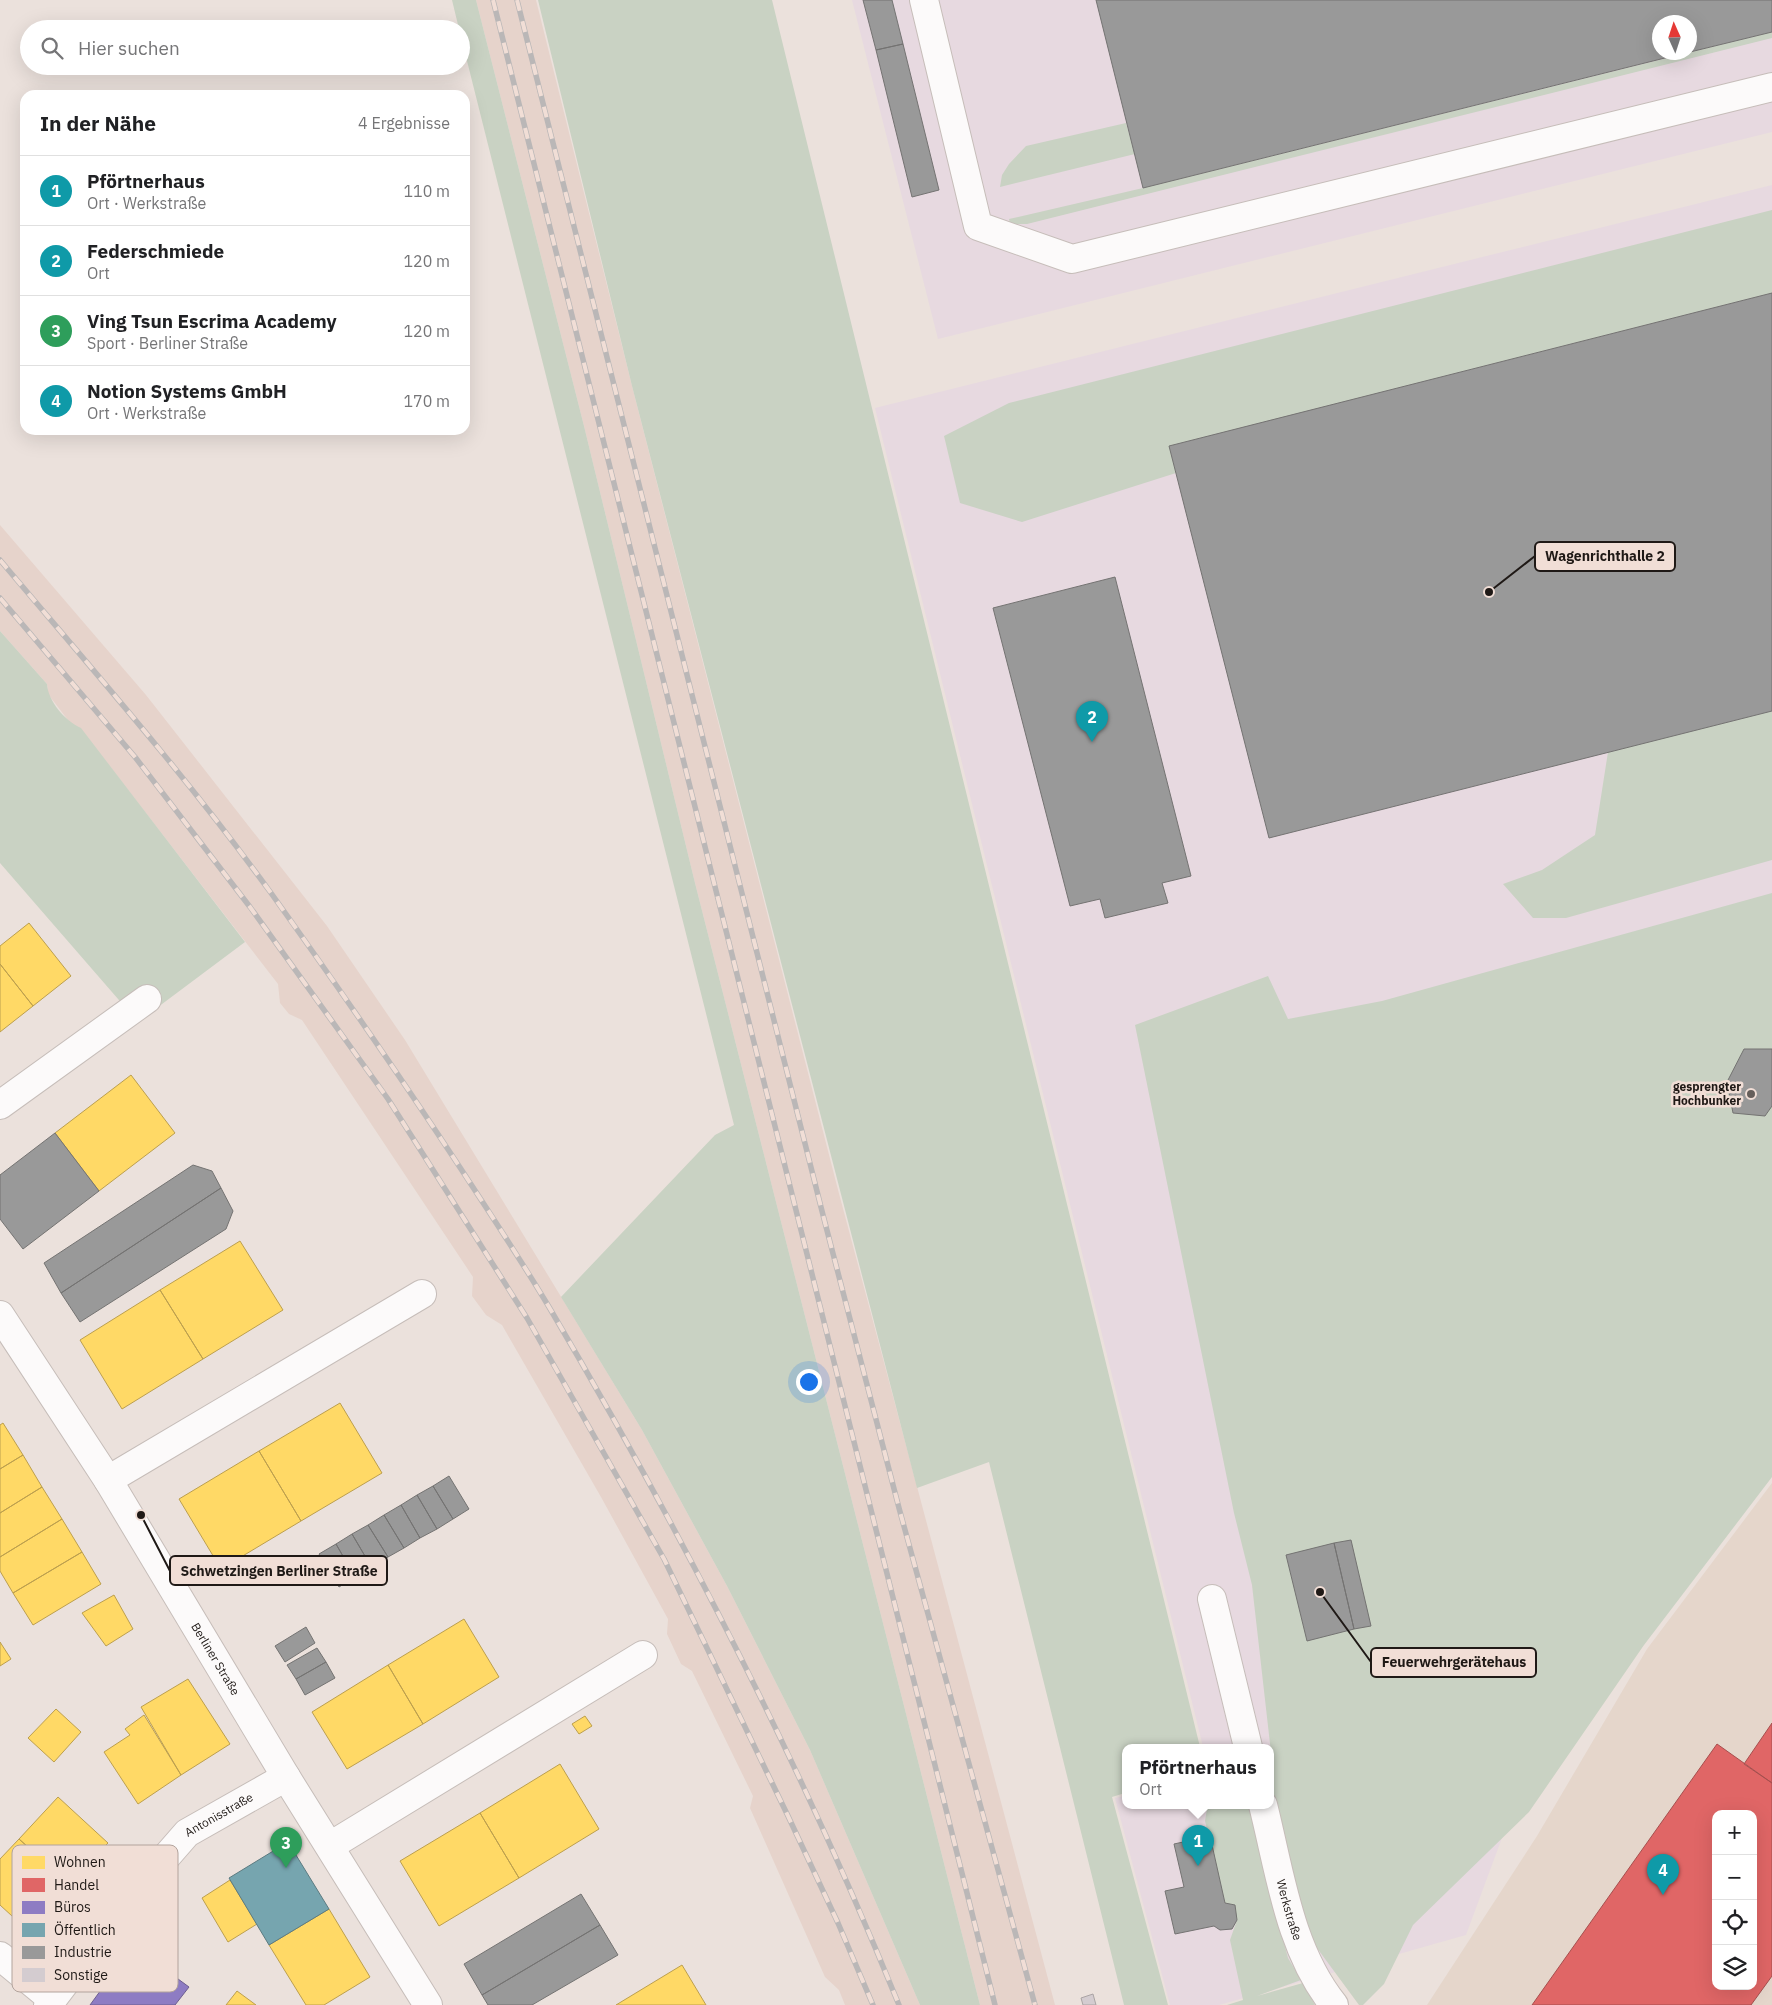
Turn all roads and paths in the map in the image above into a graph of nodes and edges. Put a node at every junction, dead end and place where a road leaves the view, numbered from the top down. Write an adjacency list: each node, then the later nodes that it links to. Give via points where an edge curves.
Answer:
1 (924, 0): 2 (street, via 978,226 1072,259)
2 (1772, 87)
3 (147, 1000): 4 (street)
4 (0, 1106)
5 (422, 1294): 7 (street)
6 (0, 1315): 7 (street, Berliner Straße)
7 (108, 1480): 11 (street, Berliner Straße)
8 (1212, 1599): 10 (street)
9 (643, 1655): 14 (street)
10 (1247, 1744)
11 (286, 1777): 13 (street, Antonisstraße, via 187,1833); 14 (street, Berliner Straße)
12 (1264, 1809): 19 (street, Werkstraße, via 1295,1936)
13 (177, 1845)
14 (330, 1846): 21 (street, Berliner Straße)
15 (0, 1956): 16 (street)
16 (12, 1967)
17 (39, 1992): 20 (street)
18 (58, 1992): 20 (street, Antonisstraße)
19 (1333, 2001)
20 (50, 2002)
21 (428, 2005)

